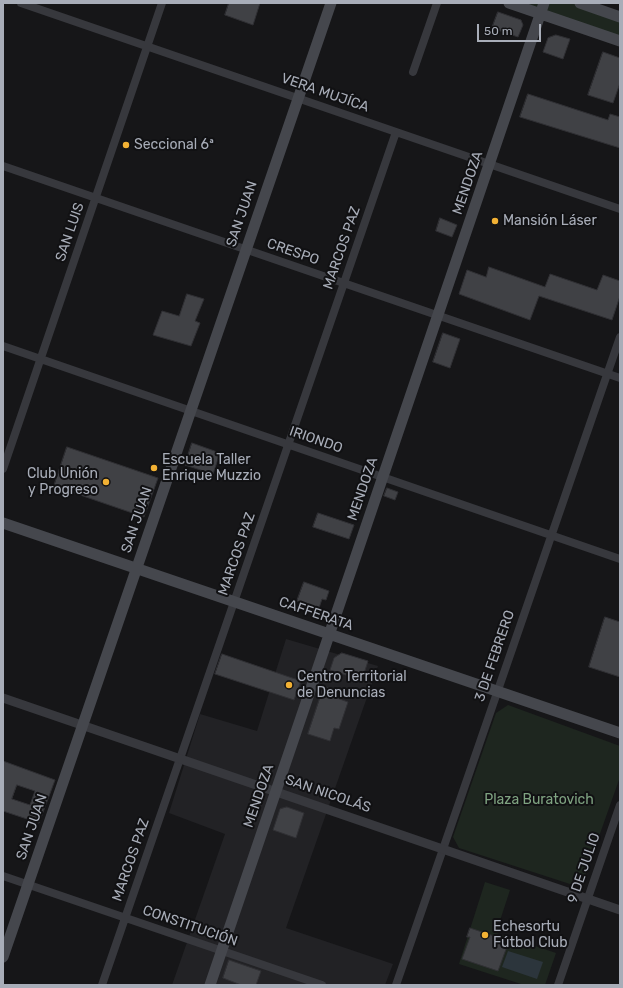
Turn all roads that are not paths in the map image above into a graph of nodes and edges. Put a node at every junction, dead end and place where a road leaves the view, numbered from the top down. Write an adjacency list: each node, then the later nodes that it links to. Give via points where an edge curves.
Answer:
1 (21, 3): 11 (street, VERA MUJÍCA)
2 (162, 3): 11 (street, SAN LUIS)
3 (331, 3): 13 (main road, SAN JUAN)
4 (437, 3): 12 (street)
5 (509, 3): 8 (main road)
6 (544, 3): 8 (main road, MENDOZA)
7 (580, 3): 9 (main road)
8 (541, 14): 10 (main road); 15 (main road, MENDOZA)
9 (620, 17)
10 (620, 41)
11 (148, 46): 13 (street, VERA MUJÍCA); 17 (street, SAN LUIS)
12 (413, 72)
13 (298, 98): 14 (street, VERA MUJÍCA); 19 (main road, SAN JUAN)
14 (396, 132): 15 (street, VERA MUJÍCA); 20 (street, MARCOS PAZ)
15 (490, 164): 18 (street, VERA MUJÍCA); 21 (main road, MENDOZA)
16 (3, 166): 17 (street, CRESPO)
17 (96, 197): 19 (street, CRESPO); 24 (street, SAN LUIS)
18 (620, 209)
19 (245, 249): 20 (street, CRESPO); 27 (main road, SAN JUAN)
20 (343, 283): 21 (street, CRESPO); 28 (street, MARCOS PAZ)
21 (438, 315): 25 (street, CRESPO); 30 (main road, MENDOZA)
22 (620, 337): 25 (street, 3 DE FEBRERO)
23 (3, 346): 24 (street, IRIONDO)
24 (41, 359): 27 (street, IRIONDO); 29 (street, SAN LUIS)
25 (607, 374): 26 (street, CRESPO); 32 (street, 3 DE FEBRERO)
26 (620, 378)
27 (190, 411): 28 (street, IRIONDO); 34 (main road, SAN JUAN)
28 (288, 444): 30 (street, IRIONDO); 35 (street, MARCOS PAZ)
29 (3, 469)
30 (383, 477): 32 (street, IRIONDO); 36 (main road, MENDOZA)
31 (3, 523): 34 (main road, CAFFERATA)
32 (551, 535): 33 (street, IRIONDO); 37 (street, 3 DE FEBRERO)
33 (620, 559)
34 (136, 569): 35 (main road, CAFFERATA); 39 (main road, SAN JUAN)
35 (234, 602): 36 (main road, CAFFERATA); 41 (street, MARCOS PAZ)
36 (330, 634): 37 (main road, CAFFERATA); 42 (main road, MENDOZA)
37 (497, 691): 40 (main road, CAFFERATA); 44 (street, 3 DE FEBRERO)
38 (3, 698): 39 (street, SAN NICOLÁS)
39 (83, 726): 41 (street, SAN NICOLÁS); 46 (main road, SAN JUAN)
40 (620, 733)
41 (180, 758): 42 (street, SAN NICOLÁS); 49 (street, MARCOS PAZ)
42 (276, 792): 44 (street, SAN NICOLÁS); 50 (main road, MENDOZA)
43 (620, 805): 47 (street, 9 DE JULIO)
44 (443, 849): 47 (street, SAN NICOLÁS); 55 (street, 3 DE FEBRERO)
45 (3, 876): 46 (street, CONSTITUCIÓN)
46 (28, 884): 49 (street, CONSTITUCIÓN); 51 (main road, SAN JUAN)
47 (588, 899): 48 (street, SAN NICOLÁS); 56 (street, 9 DE JULIO)
48 (620, 910)
49 (125, 918): 50 (street, CONSTITUCIÓN); 52 (street, MARCOS PAZ)
50 (222, 951): 53 (main road, MENDOZA); 54 (street, CONSTITUCIÓN)
51 (3, 957)
52 (102, 985)
53 (210, 985)
54 (322, 985)
55 (396, 985)
56 (558, 985)

